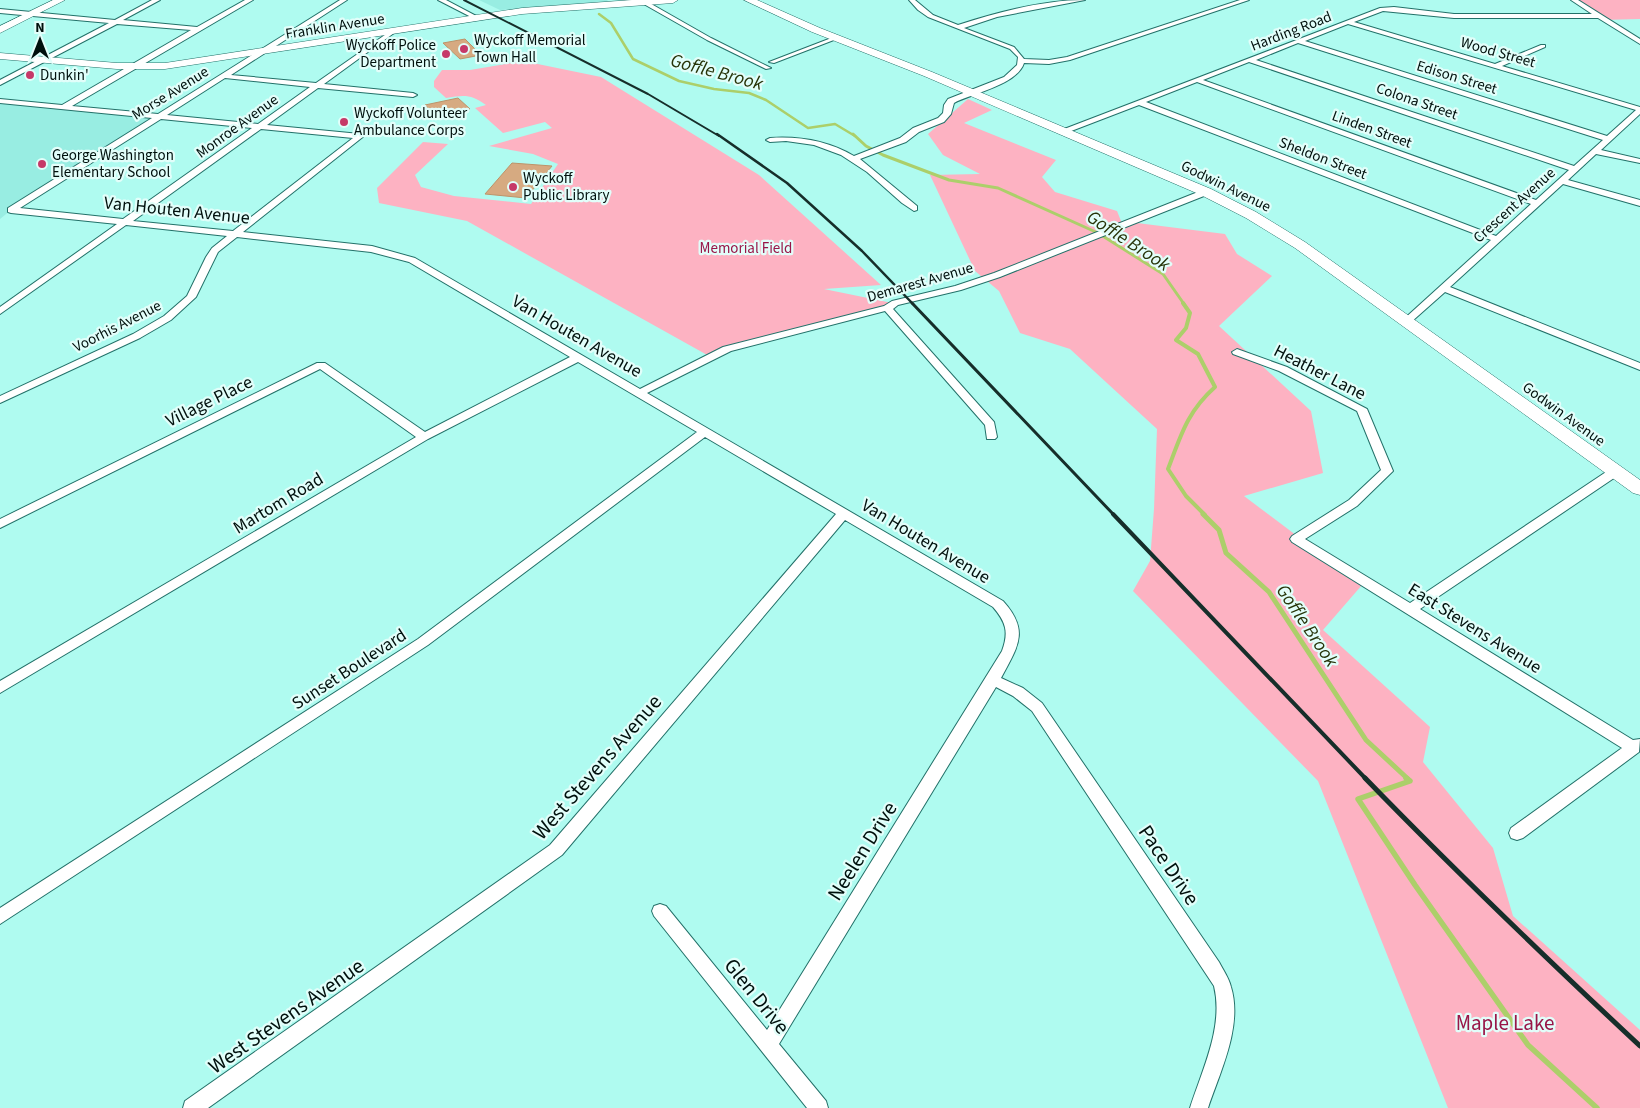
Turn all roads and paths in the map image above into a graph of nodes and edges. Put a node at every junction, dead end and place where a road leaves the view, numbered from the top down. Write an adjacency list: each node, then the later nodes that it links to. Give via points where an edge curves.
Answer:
1 (60, 0): 14 (main road)
2 (157, 0): 17 (street)
3 (250, 0): 20 (street)
4 (344, 0): 27 (street, Morse Avenue)
5 (441, 0): 16 (street)
6 (673, 0): 12 (main road, Franklin Avenue)
7 (749, 0): 23 (main road, Godwin Avenue)
8 (912, 0): 19 (street, via 925,13)
9 (1082, 0): 19 (street)
10 (1246, 0): 31 (street, via 1068,59)
11 (1574, 0): 15 (street)
12 (644, 2): 16 (main road, Franklin Avenue, via 541,9); 23 (street, via 709,39 770,65)
13 (0, 11): 14 (street)
14 (31, 14): 17 (street); 21 (main road)
15 (1598, 16): 18 (street, Harding Road, via 1454,16 1388,9); 25 (street)
16 (477, 18): 22 (main road, Franklin Avenue)
17 (114, 22): 20 (street); 29 (street)
18 (1348, 22): 24 (street, Harding Road); 32 (street, Wood Street)
19 (959, 26): 31 (street, via 1006,45 1017,52)
20 (198, 29): 33 (street)
21 (0, 30)
22 (392, 32): 27 (main road, Franklin Avenue); 37 (street, Monroe Avenue)
23 (836, 38): 38 (main road, Godwin Avenue)
24 (1298, 41): 30 (street, Harding Road); 47 (street, Edison Street)
25 (1640, 42)
26 (1543, 46): 32 (street)
27 (264, 52): 33 (main road, Franklin Avenue, via 164,66); 34 (street, Morse Avenue)
28 (0, 56): 29 (main road, Franklin Avenue)
29 (44, 60): 33 (main road, Franklin Avenue); 36 (street)
30 (1250, 60): 35 (street, Harding Road); 52 (street, Colona Street)
31 (1022, 61): 38 (street, via 1022,66 1014,74)
32 (1496, 66): 43 (street, Wood Street)
33 (131, 67): 42 (street)
34 (224, 76): 37 (street); 44 (street, Morse Avenue)
35 (1197, 80): 41 (street, Harding Road); 55 (street, Linden Street)
36 (0, 83)
37 (318, 86): 39 (street); 45 (street, Monroe Avenue)
38 (972, 92): 46 (main road, Godwin Avenue); 50 (street, via 951,101 947,114 941,120 916,130 894,145)
39 (413, 95)
40 (0, 101): 42 (street)
41 (1139, 102): 46 (street, Harding Road); 61 (street, Sheldon Street)
42 (62, 108): 44 (street)
43 (1640, 109): 47 (street, Crescent Avenue)
44 (157, 118): 45 (street); 58 (street, Morse Avenue)
45 (259, 127): 59 (street, Monroe Avenue); 60 (street, Voorhis Avenue, via 360,136)
46 (1063, 131): 54 (main road, Godwin Avenue)
47 (1608, 139): 49 (street, Crescent Avenue)
48 (770, 140): 50 (street, via 809,140)
49 (1595, 151): 51 (street); 52 (street, Crescent Avenue)
50 (853, 159): 57 (street)
51 (1640, 161)
52 (1575, 169): 53 (street, Crescent Avenue)
53 (1562, 181): 55 (street, Crescent Avenue); 56 (street)
54 (1206, 192): 63 (street, Demarest Avenue, via 997,275); 65 (main road, Godwin Avenue, via 1280,232)
55 (1537, 203): 61 (street, Crescent Avenue)
56 (1640, 203)
57 (914, 208)
58 (11, 210): 59 (street, Van Houten Avenue)
59 (127, 222): 60 (street, Van Houten Avenue); 64 (street, Monroe Avenue)
60 (234, 234): 67 (street, Van Houten Avenue, via 372,249 401,256); 70 (street, Voorhis Avenue, via 208,259 193,296 174,314 146,331)
61 (1497, 239): 62 (street, Crescent Avenue)
62 (1443, 288): 65 (street, Crescent Avenue); 68 (street)
63 (887, 308): 69 (street, Demarest Avenue, via 727,349); 73 (street, via 990,424)
64 (0, 311)
65 (1407, 321): 74 (main road, Godwin Avenue)
66 (1237, 352): 78 (street, Heather Lane, via 1283,369 1362,409 1387,471 1353,502)
67 (579, 358): 69 (street, Van Houten Avenue); 72 (street, Martom Road)
68 (1640, 367)
69 (640, 393): 71 (street, Van Houten Avenue)
70 (0, 400)
71 (705, 431): 76 (street, Van Houten Avenue); 85 (street, Sunset Boulevard, via 424,642)
72 (424, 437): 77 (street, Village Place, via 321,365); 81 (street, Martom Road)
73 (991, 437)
74 (1616, 471): 75 (main road, Godwin Avenue); 79 (street)
75 (1640, 489)
76 (844, 512): 80 (street, Van Houten Avenue, via 998,604 1009,615 1015,629 1014,640); 87 (street, West Stevens Avenue, via 556,850)
77 (0, 524)
78 (1296, 539): 79 (street, East Stevens Avenue)
79 (1409, 610): 82 (street, East Stevens Avenue)
80 (993, 680): 86 (street, Neelen Drive); 89 (street, Pace Drive, via 1018,692 1037,707 1223,987 1226,1005 1223,1030)
81 (0, 688)
82 (1637, 745): 83 (street)
83 (1518, 832)
84 (660, 911): 86 (street, Glen Drive)
85 (0, 917)
86 (768, 1045): 88 (street, Glen Drive)
87 (192, 1108)
88 (819, 1108)
89 (1199, 1108)

